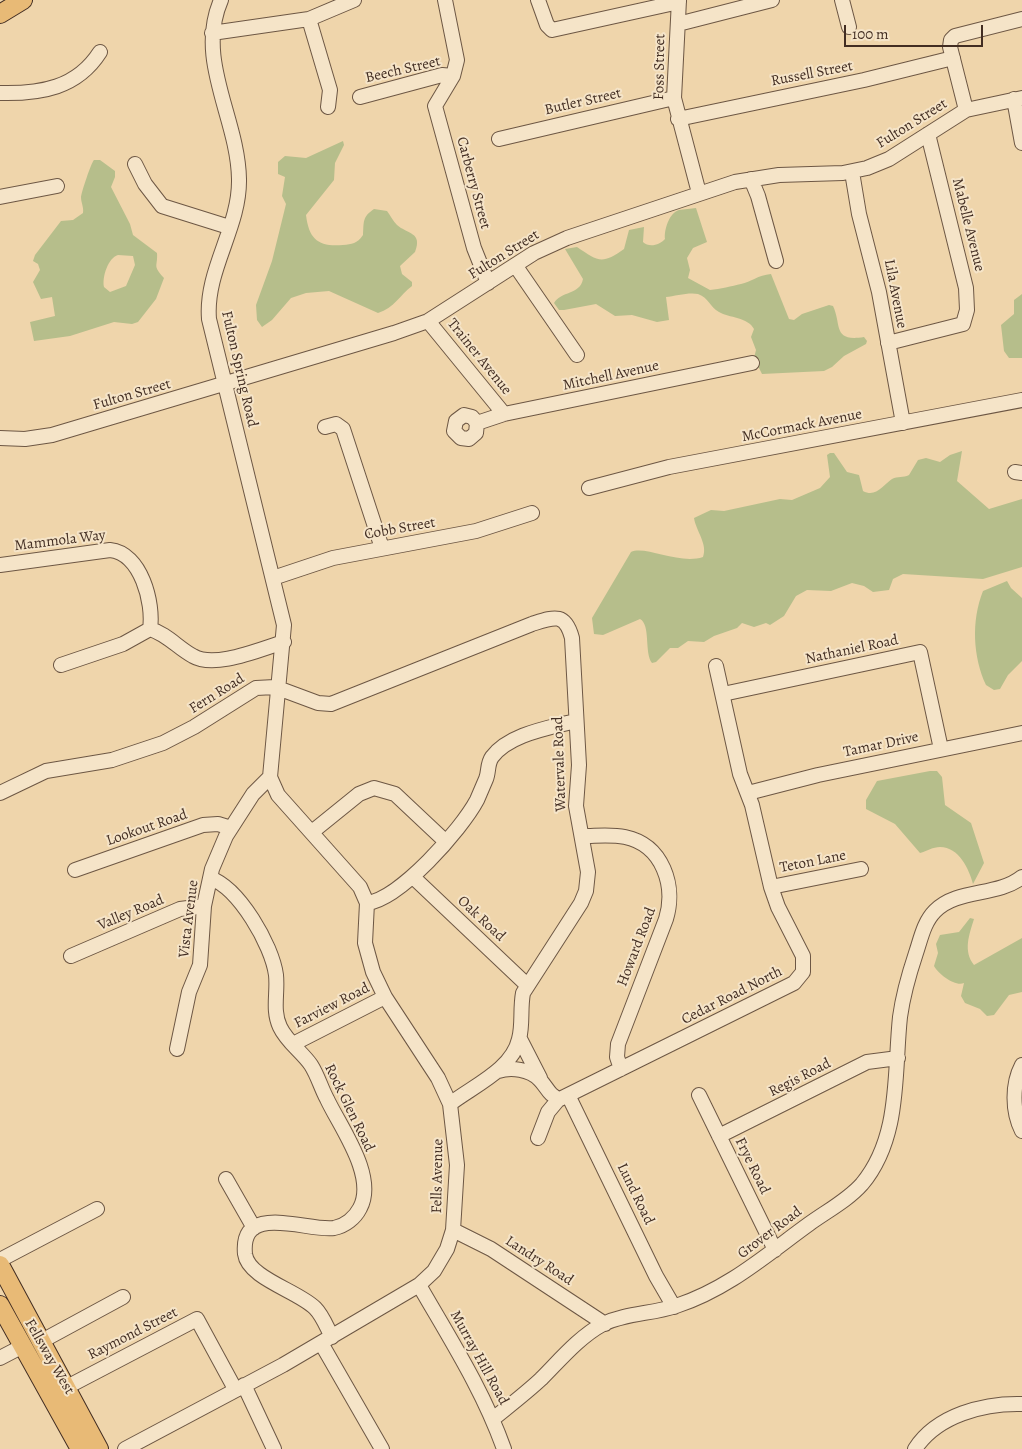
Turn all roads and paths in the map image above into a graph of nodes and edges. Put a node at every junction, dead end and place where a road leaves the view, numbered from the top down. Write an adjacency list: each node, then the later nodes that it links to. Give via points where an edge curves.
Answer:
1 (23, 0): 9 (main road)
2 (221, 0): 14 (street, Fulton Spring Road, via 214,16)
3 (354, 0): 10 (street)
4 (445, 0): 17 (street, via 457,60)
5 (538, 0): 8 (street, via 550,29 555,30)
6 (772, 0): 12 (street)
7 (842, 0): 13 (street)
8 (679, 1): 12 (street, Foss Street)
9 (0, 14)
10 (309, 19): 14 (street); 24 (street, via 330,90)
11 (1022, 19): 16 (street, via 954,37 949,45)
12 (678, 24): 21 (street, Foss Street)
13 (849, 26)
14 (212, 33): 36 (street, Fulton Spring Road, via 216,74 239,177 237,207)
15 (100, 52): 19 (street, via 84,73 54,88)
16 (952, 58): 25 (street); 26 (street, Russell Street)
17 (453, 76): 18 (street, Beech Street, via 444,74); 23 (street)
18 (426, 79): 20 (street, Beech Street); 23 (street)
19 (0, 94)
20 (360, 97)
21 (674, 98): 26 (street, Foss Street); 28 (street, Butler Street)
22 (1018, 99): 25 (street, Fulton Street); 29 (street)
23 (435, 106): 39 (street, Carberry Street, via 474,248)
24 (328, 107)
25 (966, 110): 27 (street, Fulton Street)
26 (678, 119): 34 (street, Foss Street)
27 (928, 134): 31 (street, Fulton Street, via 881,163); 41 (street, Mabelle Avenue, via 966,288 967,310 963,324)
28 (499, 139)
29 (1022, 144)
30 (135, 164): 36 (street, via 162,206)
31 (852, 172): 32 (street, Fulton Street); 41 (street, Lila Avenue)
32 (750, 179): 34 (street, Fulton Street); 37 (street)
33 (57, 186): 35 (street)
34 (698, 193): 38 (street, Fulton Street, via 561,241)
35 (0, 197)
36 (229, 226): 44 (street, Fulton Spring Road, via 210,288 208,309)
37 (776, 261)
38 (515, 265): 39 (street, Fulton Street); 42 (street)
39 (488, 283): 40 (street, Fulton Street)
40 (428, 321): 44 (street, Fulton Street); 46 (street, Trainer Avenue)
41 (888, 343): 48 (street, Lila Avenue)
42 (577, 355)
43 (752, 363): 46 (street, Mitchell Avenue)
44 (226, 384): 50 (street, Fulton Street, via 47,436 25,440); 55 (street, Fulton Spring Road)
45 (1022, 400): 48 (street, McCormack Avenue)
46 (504, 414): 47 (street, Mitchell Avenue)
47 (477, 423)
48 (903, 423): 51 (street, McCormack Avenue, via 669,468)
49 (325, 427): 53 (street, via 336,424 343,429)
50 (1, 434)
51 (589, 488)
52 (532, 513): 53 (street, Cobb Street, via 476,531)
53 (382, 548): 55 (street, Cobb Street, via 330,559)
54 (0, 565): 57 (street, Mammola Way, via 102,551 121,553 139,569 151,613)
55 (273, 578): 58 (street, Fulton Spring Road, via 284,626)
56 (564, 621): 61 (street, Fern Road, via 556,618 532,624 335,703 318,703); 63 (street, Watervale Road, via 572,638)
57 (150, 629): 58 (street, via 161,633 194,658 206,661); 59 (street, via 123,644)
58 (284, 642): 61 (street, Fulton Spring Road)
59 (61, 665)
60 (716, 666): 62 (street, Cedar Road North)
61 (279, 689): 66 (street); 67 (street, Fern Road, via 265,686 247,692 163,743 112,760 46,771)
62 (723, 694): 65 (street, Nathaniel Road, via 920,652); 68 (street, Cedar Road North, via 740,774)
63 (575, 721): 71 (street, Watervale Road, via 580,765 576,806); 72 (street, via 530,733 494,754 476,802)
64 (1022, 733): 65 (street, Tamar Drive)
65 (941, 749): 68 (street, Tamar Drive)
66 (270, 777): 69 (street, Vista Avenue, via 253,794); 70 (street, via 278,795)
67 (0, 793)
68 (748, 793): 78 (street, Cedar Road North)
69 (231, 828): 74 (street, Lookout Road, via 218,824 203,825); 77 (street, Vista Avenue)
70 (312, 832): 72 (street, via 359,794 374,788 394,794); 79 (street, via 354,878)
71 (583, 836): 82 (street, Watervale Road, via 588,872 584,898); 89 (street, Howard Road, via 620,836 651,850 662,865 670,890 666,919 618,1044 617,1058)
72 (445, 841): 76 (street)
73 (861, 869): 78 (street, Teton Lane)
74 (75, 870)
75 (1022, 876): 87 (street, Grover Road, via 1008,885 953,899 940,907 927,922 903,1001)
76 (413, 877): 79 (street, via 386,897); 82 (street, Oak Road)
77 (210, 878): 80 (street, Vista Avenue); 85 (street, Rock Glen Road, via 226,887 240,902 271,955 276,978 276,1015 283,1032)
78 (771, 887): 89 (street, Cedar Road North, via 804,960 804,970 799,978 743,1010)
79 (367, 903): 83 (street, Fells Avenue, via 365,943 373,972)
80 (204, 906): 81 (street, Valley Road, via 180,909); 86 (street, Vista Avenue, via 200,965 189,992)
81 (71, 956)
82 (527, 985): 84 (street, Watervale Road, via 520,1009)
83 (385, 997): 85 (street, Farview Road); 94 (street, Fells Avenue, via 426,1057)
84 (520, 1039): 90 (street); 91 (street, Watervale Road)
85 (293, 1044): 100 (street, Rock Glen Road, via 314,1069 352,1145 362,1176 363,1200 355,1216 335,1228 275,1222)
86 (177, 1049)
87 (898, 1058): 96 (street, Regis Road, via 867,1062); 102 (street, Grover Road, via 894,1108 884,1144 870,1172 857,1190)
88 (1022, 1065): 95 (street, via 1016,1079 1015,1095)
89 (621, 1069): 93 (street, Cedar Road North)
90 (498, 1071): 91 (street, Lund Road, via 521,1070); 94 (street)
91 (540, 1080): 93 (street, Lund Road, via 549,1092)
92 (699, 1095): 96 (street, Frye Road)
93 (564, 1098): 97 (street, Cedar Road North, via 551,1108); 108 (street, Lund Road)
94 (450, 1104): 101 (street, Fells Avenue, via 457,1155)
95 (1022, 1130)
96 (719, 1136): 102 (street, Frye Road)
97 (538, 1138)
98 (226, 1179): 100 (street)
99 (97, 1209): 103 (street)
100 (254, 1228): 110 (street, via 247,1239 250,1265 315,1307)
101 (453, 1230): 105 (street, Fells Avenue, via 439,1264); 109 (street, Landry Road, via 491,1249)
102 (775, 1250): 108 (street, Grover Road, via 721,1287)
103 (0, 1260)
104 (0, 1265): 111 (main road, Fellsway West)
105 (420, 1285): 110 (street, Fells Avenue); 117 (street, Murray Hill Road)
106 (123, 1297): 111 (street)
107 (0, 1305): 112 (main road, Fellsway West)
108 (674, 1307): 109 (street, Grover Road)
109 (604, 1324): 117 (street, Grover Road, via 590,1332)
110 (326, 1340): 115 (street, Fells Avenue); 122 (street)
111 (40, 1342): 114 (main road, Fellsway West)
112 (23, 1346): 113 (street); 118 (main road, Fellsway West)
113 (0, 1358)
114 (67, 1387): 115 (street, Raymond Street, via 197,1319); 119 (main road, Fellsway West)
115 (239, 1387): 120 (street, Fells Avenue); 121 (street)
116 (1022, 1404): 124 (street, via 975,1409 950,1419 931,1431)
117 (494, 1419): 123 (street, Murray Hill Road)
118 (80, 1449)
119 (99, 1449)
120 (125, 1449)
121 (274, 1449)
122 (382, 1449)
123 (504, 1449)
124 (915, 1449)

